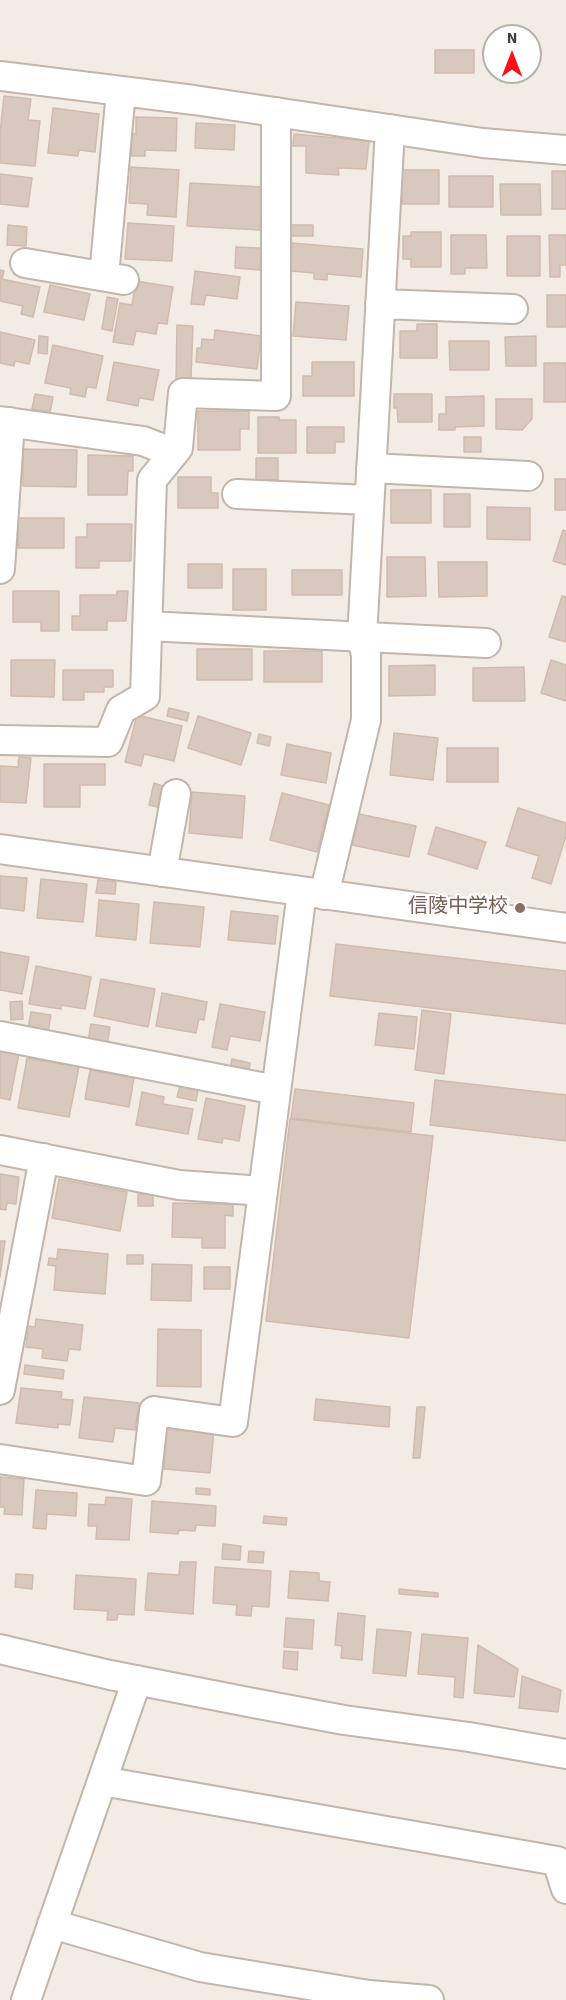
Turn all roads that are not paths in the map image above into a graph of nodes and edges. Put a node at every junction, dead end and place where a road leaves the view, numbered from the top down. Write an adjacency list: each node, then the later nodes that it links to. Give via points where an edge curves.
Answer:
1 (0, 76): 2 (street)
2 (121, 91): 3 (street); 6 (street, via 114,278)
3 (276, 112): 4 (street); 10 (street, via 276,396 183,393 178,448)
4 (390, 129): 5 (street); 7 (street)
5 (566, 150)
6 (25, 263)
7 (380, 304): 8 (street); 11 (street)
8 (513, 309)
9 (5, 422): 10 (street, via 143,441); 15 (street)
10 (174, 453): 16 (street, via 152,480)
11 (371, 468): 12 (street); 14 (street)
12 (528, 476)
13 (237, 494): 14 (street)
14 (369, 500): 17 (street)
15 (0, 569)
16 (147, 626): 17 (street); 19 (street, via 145,696 121,710 108,742)
17 (362, 638): 18 (street); 23 (street, via 366,655 366,720)
18 (486, 644)
19 (0, 740)
20 (176, 794): 22 (street)
21 (0, 849): 22 (street)
22 (162, 872): 23 (street)
23 (313, 893): 24 (street); 26 (street)
24 (564, 922)
25 (0, 1036): 26 (street)
26 (276, 1090): 29 (street)
27 (0, 1150): 28 (street)
28 (44, 1158): 29 (street, via 179,1185); 30 (street)
29 (263, 1191): 31 (street, via 233,1422 154,1412 146,1481)
30 (0, 1390)
31 (0, 1459)
32 (0, 1649): 33 (street)
33 (137, 1680): 34 (street, via 344,1720); 35 (street)
34 (566, 1754)
35 (102, 1781): 36 (street, via 557,1861); 37 (street)
36 (566, 1889)
37 (52, 1924): 38 (street); 39 (street, via 200,1967 369,1995)
38 (26, 2000)
39 (429, 2000)

